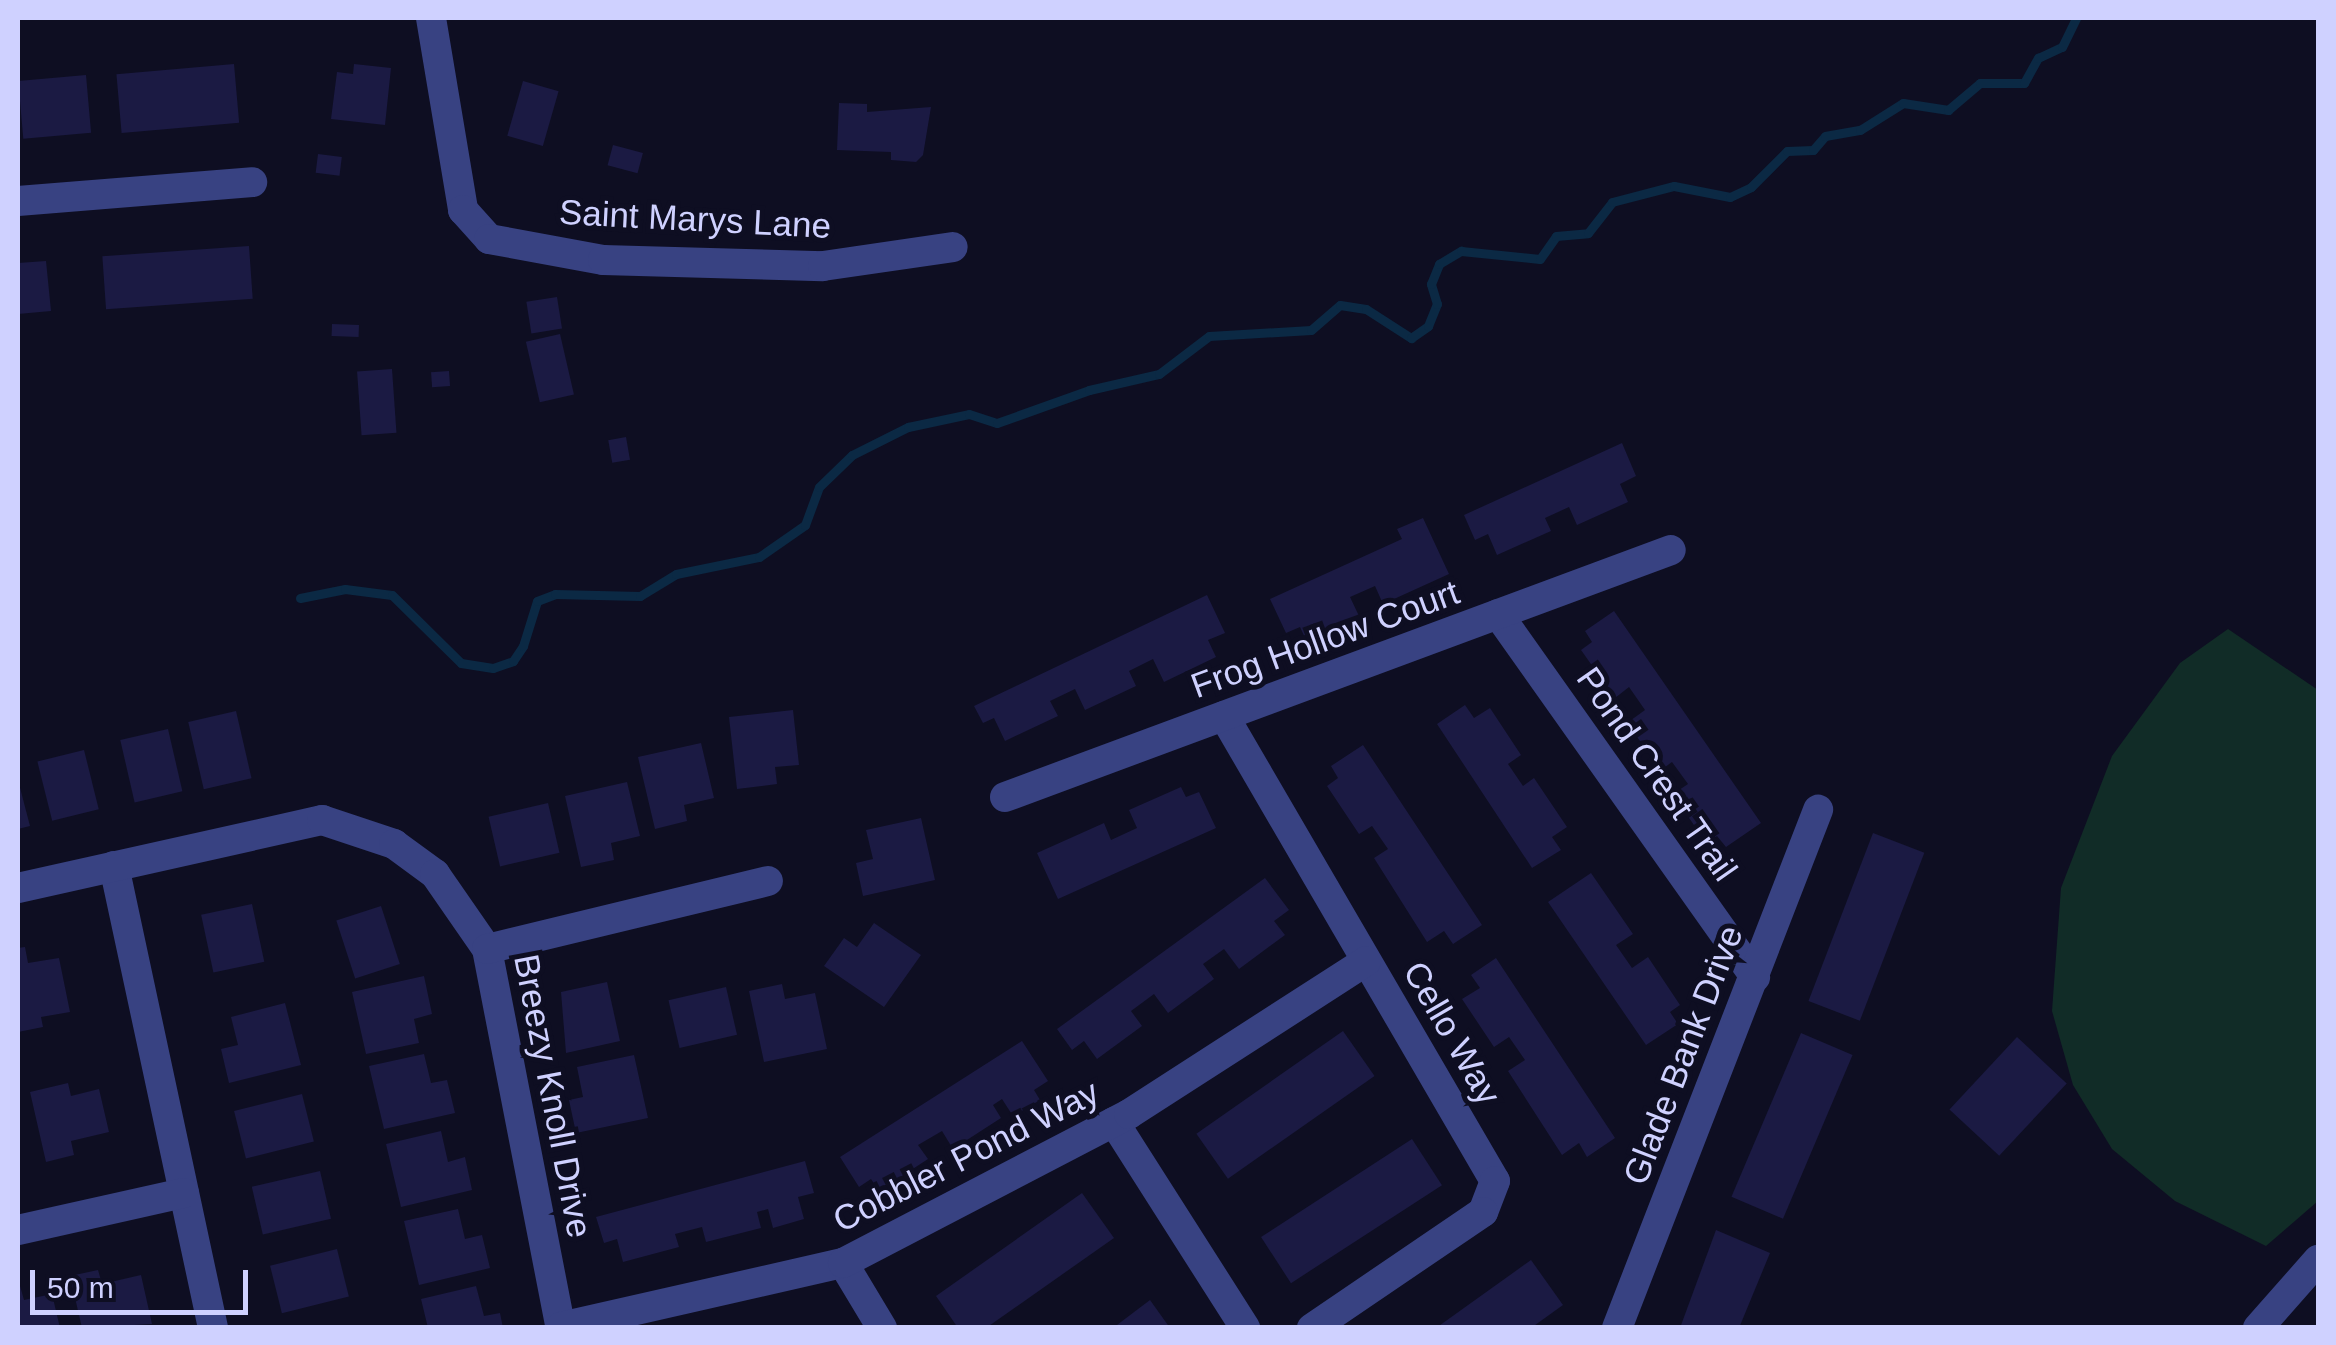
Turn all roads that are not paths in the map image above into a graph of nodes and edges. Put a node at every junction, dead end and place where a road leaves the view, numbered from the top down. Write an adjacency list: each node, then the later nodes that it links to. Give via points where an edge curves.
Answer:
1 (431, 18): 4 (street, Saint Marys Lane, via 463,210 489,239 602,260 804,265 882,261)
2 (252, 182): 3 (street)
3 (18, 201)
4 (953, 247)
5 (1670, 550): 6 (street, Frog Hollow Court)
6 (1498, 614): 7 (street, Frog Hollow Court); 15 (street, Pond Crest Trail)
7 (1224, 716): 8 (street, Frog Hollow Court); 14 (street, Cello Way)
8 (1005, 797)
9 (1818, 810): 15 (street, Glade Bank Drive)
10 (114, 866): 12 (street, Breezy Knoll Drive); 13 (street, Breezy Knoll Drive, via 322,820 394,844 435,874); 17 (street)
11 (768, 881): 13 (street)
12 (18, 888)
13 (487, 949): 21 (street, Breezy Knoll Drive)
14 (1366, 960): 16 (street, Cobbler Pond Way); 25 (street, Cello Way, via 1494,1181 1483,1212)
15 (1754, 977): 26 (street, Glade Bank Drive)
16 (1114, 1122): 20 (street, Cobbler Pond Way); 24 (street)
17 (184, 1193): 18 (street); 22 (street)
18 (18, 1230)
19 (2318, 1260): 27 (street)
20 (843, 1262): 21 (street, Cobbler Pond Way); 23 (street)
21 (561, 1327)
22 (213, 1328)
23 (882, 1328)
24 (1245, 1328)
25 (1312, 1328)
26 (1617, 1328)
27 (2258, 1328)

